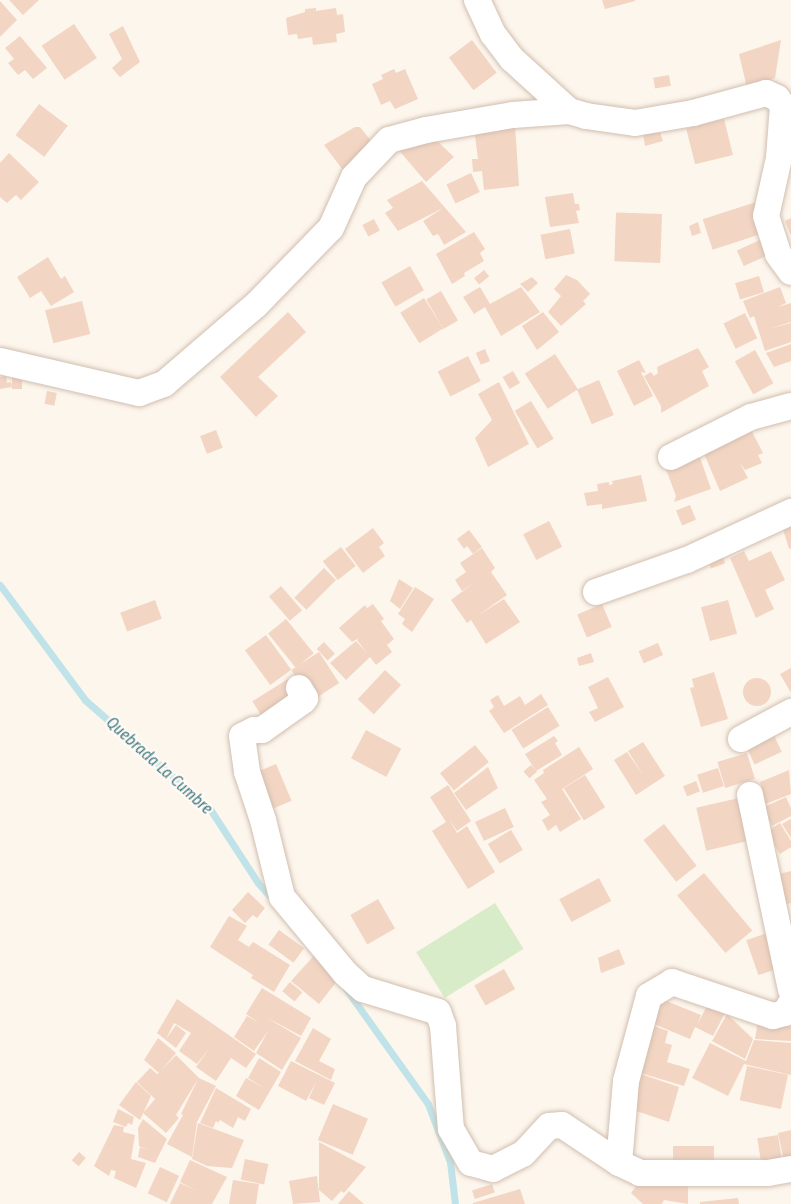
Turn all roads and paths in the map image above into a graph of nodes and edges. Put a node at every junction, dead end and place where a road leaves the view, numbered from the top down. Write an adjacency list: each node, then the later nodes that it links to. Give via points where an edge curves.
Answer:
1 (477, 0): 2 (street, via 493,34 512,59)
2 (569, 111): 3 (street, via 635,123 693,113 766,93 777,98 783,106 779,158 765,216 778,254); 4 (street, via 513,115 389,140 354,177 331,228 256,305 165,384 139,393)
3 (791, 273)
4 (0, 361)
5 (791, 406): 6 (street, via 751,417)
6 (672, 457)
7 (791, 512): 8 (street, via 687,560)
8 (596, 592)
9 (299, 688): 15 (street, via 303,701 262,730 242,736 247,772 282,897 363,989 438,1012 444,1026 452,1129 471,1163 493,1169 523,1154 549,1126 562,1125)
10 (791, 712): 11 (street)
11 (741, 740)
12 (750, 795): 13 (street)
13 (791, 990)
14 (791, 1003): 15 (street, via 785,1012 773,1016 672,982 649,996 626,1081)
15 (619, 1163): 16 (street, via 640,1173 768,1173)
16 (791, 1169)

